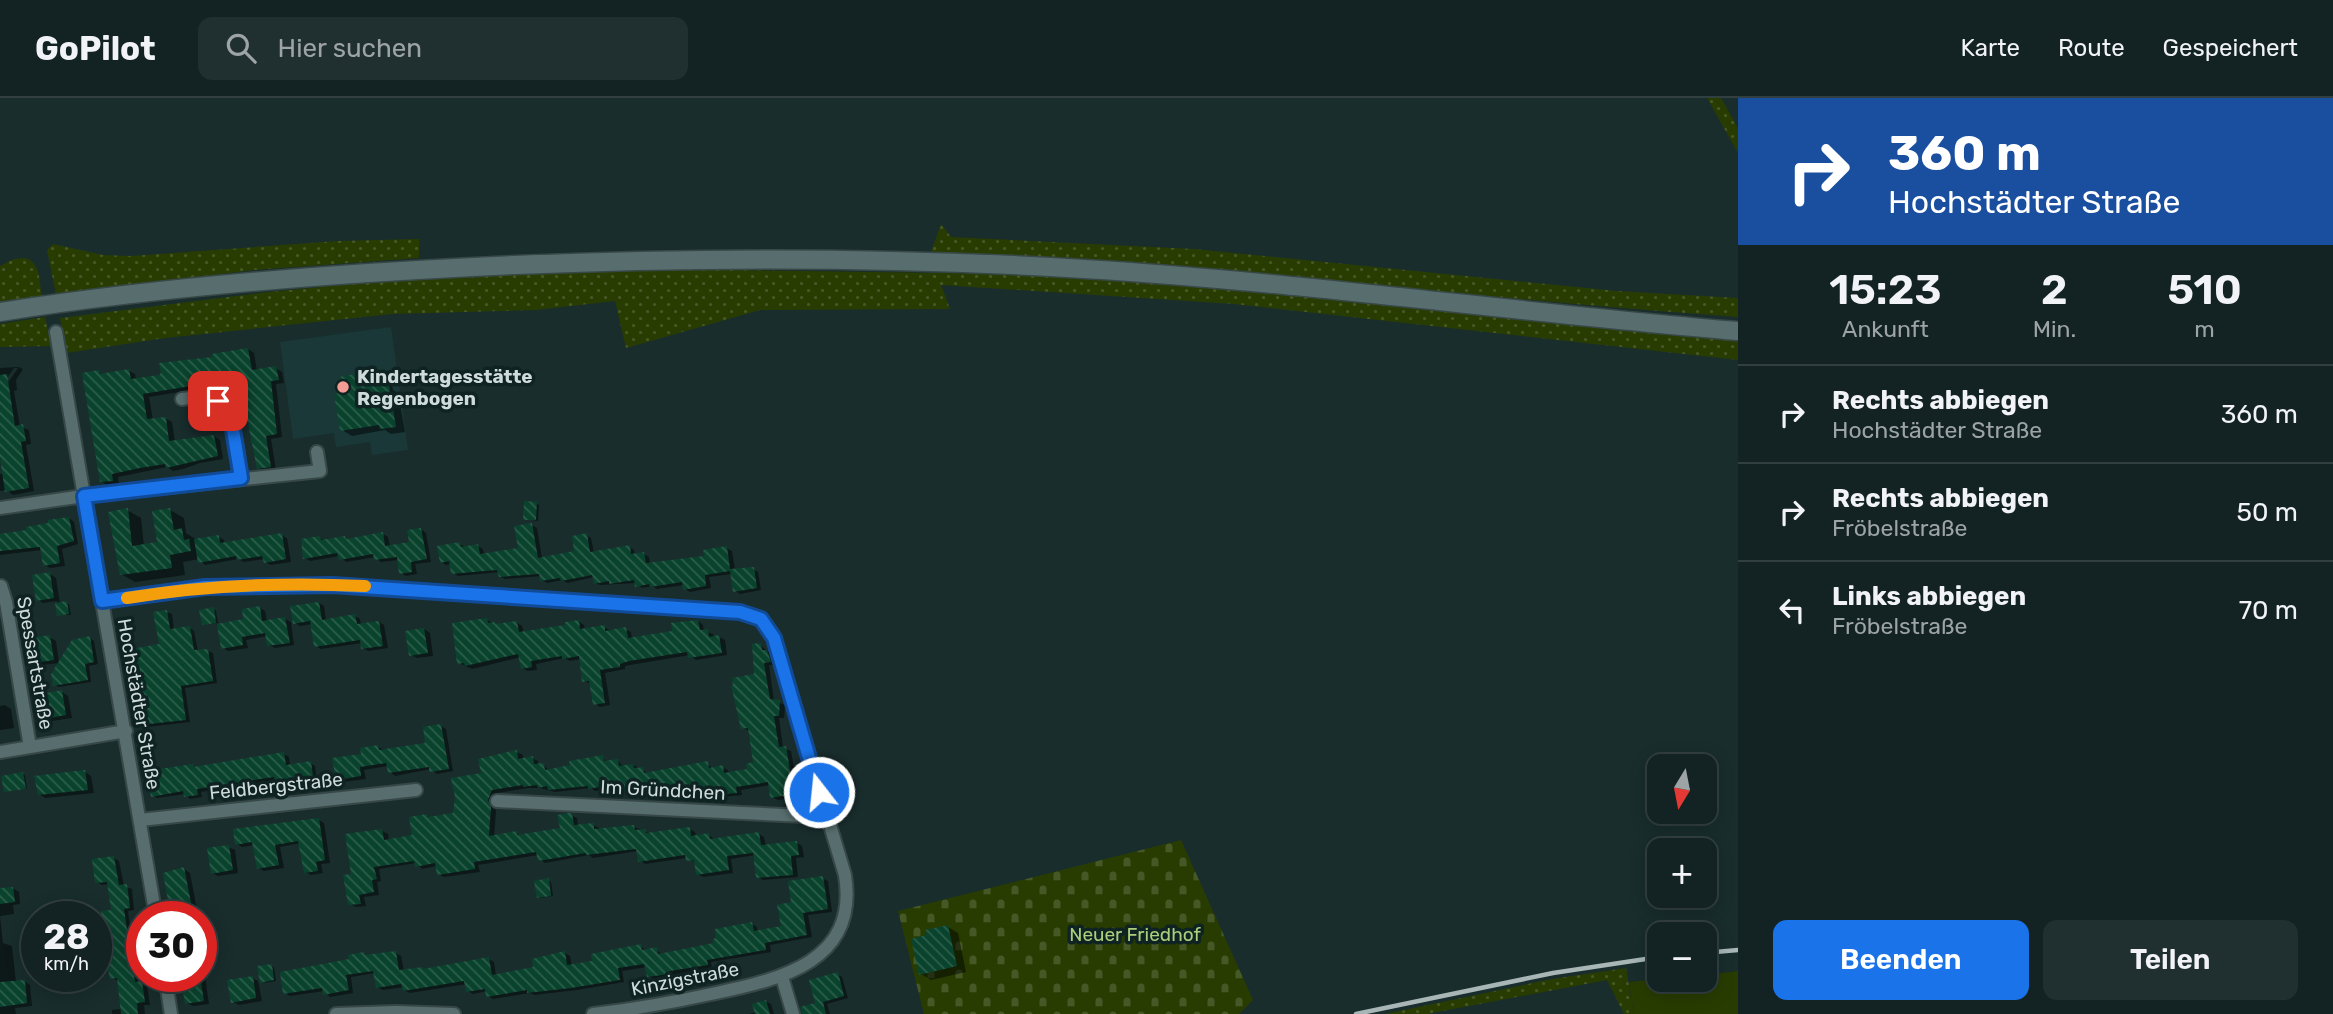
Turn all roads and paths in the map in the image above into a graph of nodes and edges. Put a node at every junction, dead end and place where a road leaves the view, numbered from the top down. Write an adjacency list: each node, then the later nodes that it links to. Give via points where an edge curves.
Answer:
1 (0, 312): 2 (main road, via 252,281 556,263 746,259 1083,268)
2 (1738, 331)
3 (56, 332): 7 (street, Hochstädter Straße)
4 (182, 399): 6 (street, via 207,396 218,401 232,424)
5 (317, 452): 6 (street, via 320,471)
6 (241, 478): 7 (street)
7 (84, 496): 8 (street); 10 (street, Hochstädter Straße)
8 (0, 508)
9 (1, 586): 12 (street, Spessartstraße)
10 (102, 601): 11 (street, Hochstädter Straße); 16 (street, via 205,587 332,585 753,615 768,626 774,638)
11 (125, 731): 12 (street); 17 (street, Hochstädter Straße)
12 (30, 747): 13 (street)
13 (0, 752)
14 (416, 790): 17 (street, Feldbergstraße)
15 (497, 801): 16 (street, Im Gründchen)
16 (826, 817): 19 (street, Kinzigstraße, via 847,890 844,919 831,943)
17 (140, 820): 18 (street, Hochstädter Straße)
18 (153, 901)
19 (782, 977): 25 (street, Kinzigstraße, via 694,998); 26 (street)
20 (168, 992): 22 (street)
21 (396, 1013): 23 (street); 24 (street)
22 (171, 1014)
23 (337, 1014)
24 (454, 1014)
25 (593, 1014)
26 (793, 1014)

